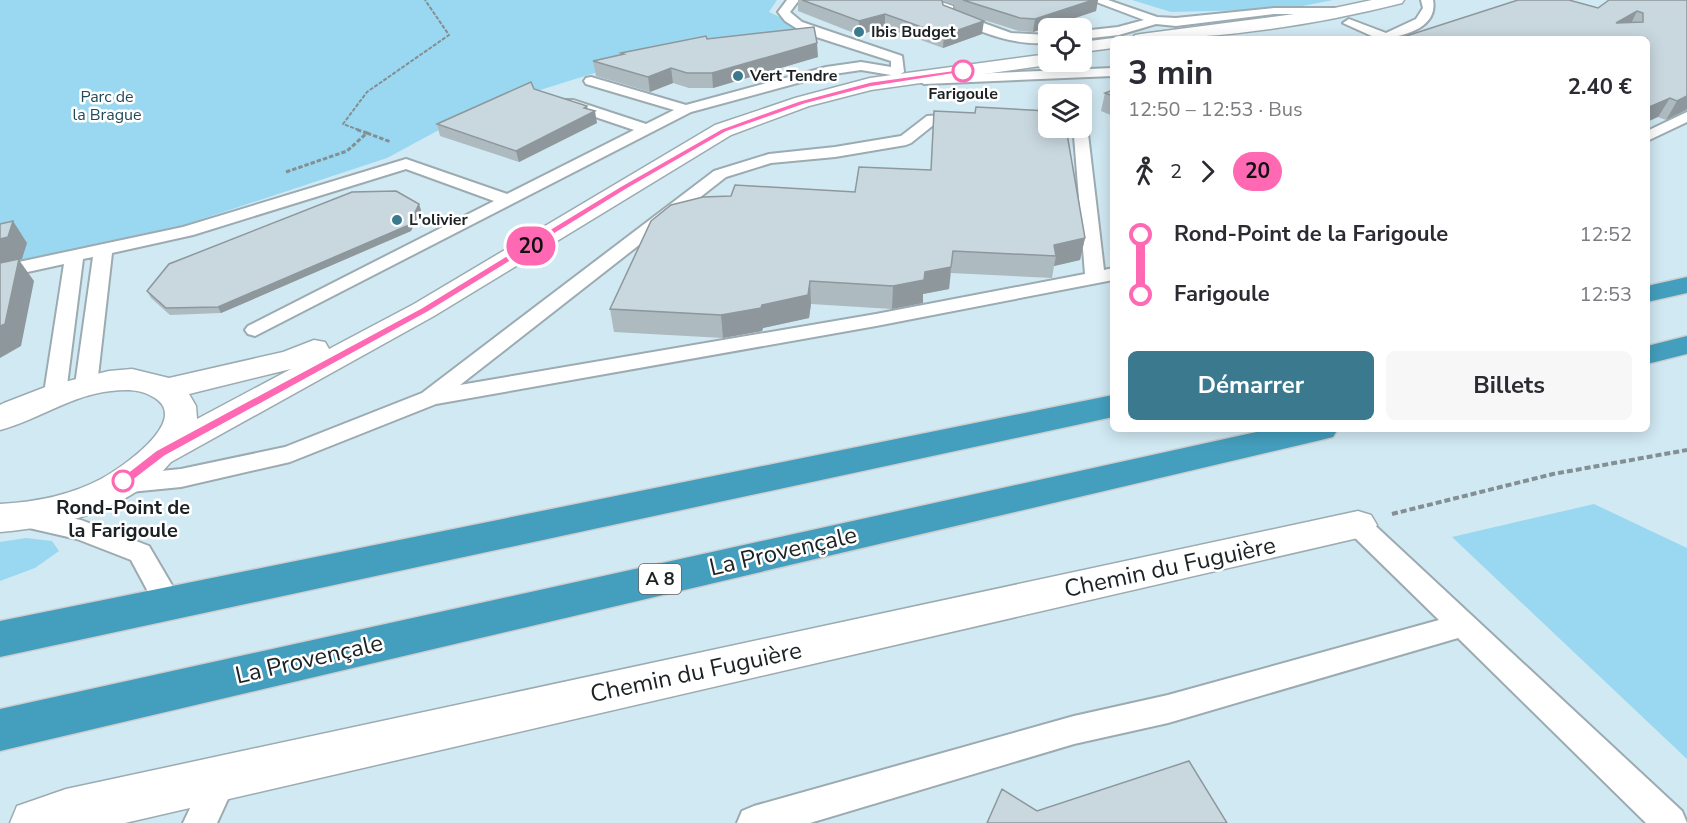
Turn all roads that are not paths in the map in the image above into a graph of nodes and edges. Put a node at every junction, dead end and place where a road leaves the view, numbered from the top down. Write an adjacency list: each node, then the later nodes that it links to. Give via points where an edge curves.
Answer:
1 (793, 0): 22 (lane, via 784,12 793,21 822,35 897,59)
2 (924, 0): 14 (lane, via 949,8 947,14 994,33)
3 (1097, 0): 8 (lane)
4 (1396, 0): 7 (main road)
5 (1427, 0): 13 (lane, via 1428,11 1416,25)
6 (1325, 15): 7 (main road); 10 (main road); 11 (main road)
7 (1350, 17): 8 (lane, via 1274,11 1176,22); 12 (lane)
8 (1158, 20): 9 (lane); 10 (lane)
9 (1092, 34)
10 (1178, 36)
11 (1219, 36)
12 (1379, 36)
13 (1387, 36)
14 (1038, 41)
15 (1110, 43): 16 (main road)
16 (1092, 46)
17 (1110, 51): 19 (main road)
18 (1038, 54): 22 (main road)
19 (1092, 54)
20 (1038, 61): 22 (main road)
21 (1110, 72): 22 (lane)
22 (896, 77): 25 (lane, via 861,66 826,71); 42 (main road, via 852,81 705,125 350,333 293,359); 48 (main road, via 802,102 723,130 424,310)
23 (591, 81): 25 (lane)
24 (552, 98): 28 (lane)
25 (686, 109): 28 (lane)
26 (1687, 116): 29 (lane)
27 (985, 117): 44 (lane, via 932,118 906,140 769,159 720,174)
28 (646, 129): 31 (lane)
29 (1650, 135)
30 (1082, 138): 35 (lane)
31 (507, 200): 32 (lane, via 406,164 187,231); 38 (lane)
32 (103, 250): 33 (lane); 41 (lane)
33 (74, 255): 34 (lane); 43 (lane)
34 (0, 272)
35 (1104, 276): 44 (lane)
36 (1687, 285): 37 (highway)
37 (1650, 293)
38 (255, 330)
39 (1687, 345): 40 (highway)
40 (1650, 354)
41 (86, 385): 42 (main road, via 132,381); 43 (main road)
42 (166, 389): 48 (main road, via 178,400 182,415 176,433)
43 (55, 393): 46 (main road)
44 (430, 398): 49 (lane, via 290,454 181,478)
45 (1110, 407): 52 (highway)
46 (0, 419)
47 (1308, 432): 55 (highway, La Provençale / A 8)
48 (161, 453): 49 (main road)
49 (118, 484): 50 (main road, via 56,510)
50 (12, 518): 52 (lane, via 81,530 140,553)
51 (1358, 525): 53 (lane); 56 (main road, Chemin du Fuguière)
52 (169, 604): 54 (highway)
53 (1463, 625): 59 (lane, via 1168,709 1074,730); 60 (lane)
54 (0, 639)
55 (7, 731)
56 (222, 777): 57 (main road, Chemin du Fuguière); 58 (lane)
57 (35, 823)
58 (200, 823)
59 (753, 823)
60 (1670, 823)

